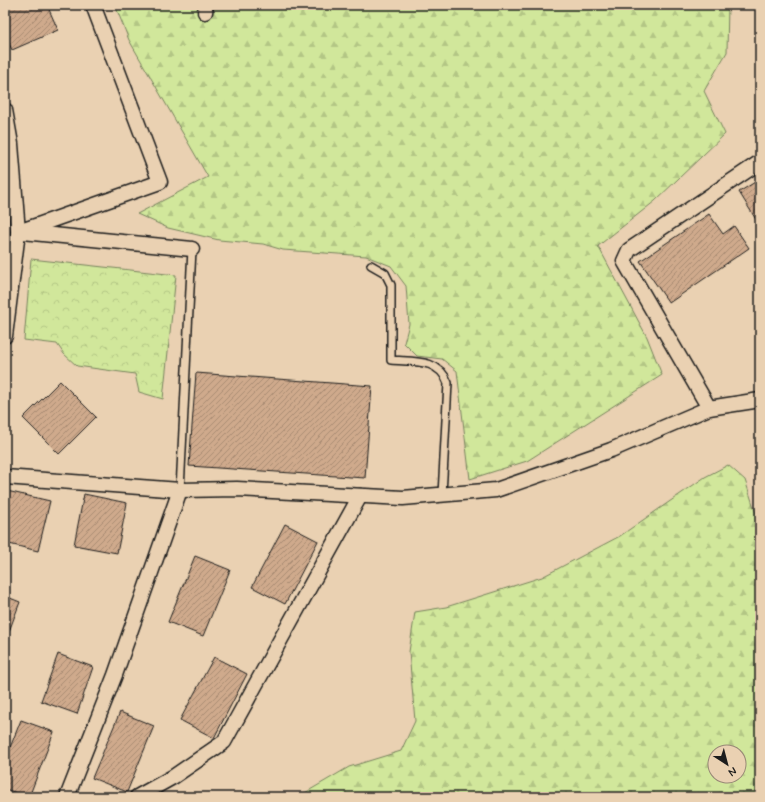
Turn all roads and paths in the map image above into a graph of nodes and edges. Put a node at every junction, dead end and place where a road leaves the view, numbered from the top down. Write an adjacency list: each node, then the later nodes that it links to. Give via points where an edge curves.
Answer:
1 (93, 5): 4 (street, via 160,182)
2 (5, 110): 4 (street, via 11,144)
3 (760, 162): 9 (street, via 630,250 624,261)
4 (18, 232): 5 (street); 7 (street)
5 (192, 249): 11 (lane)
6 (372, 265): 12 (lane, via 385,273 391,285 391,360 428,363 443,373 448,383)
7 (5, 336)
8 (760, 400): 9 (street)
9 (709, 408): 12 (street, via 611,450 496,490)
10 (5, 477): 11 (street)
11 (180, 490): 13 (street); 14 (street, via 115,675)
12 (442, 495): 13 (street, via 403,498)
13 (360, 496): 15 (street, via 224,742 173,777)
14 (67, 797)
15 (137, 797)

